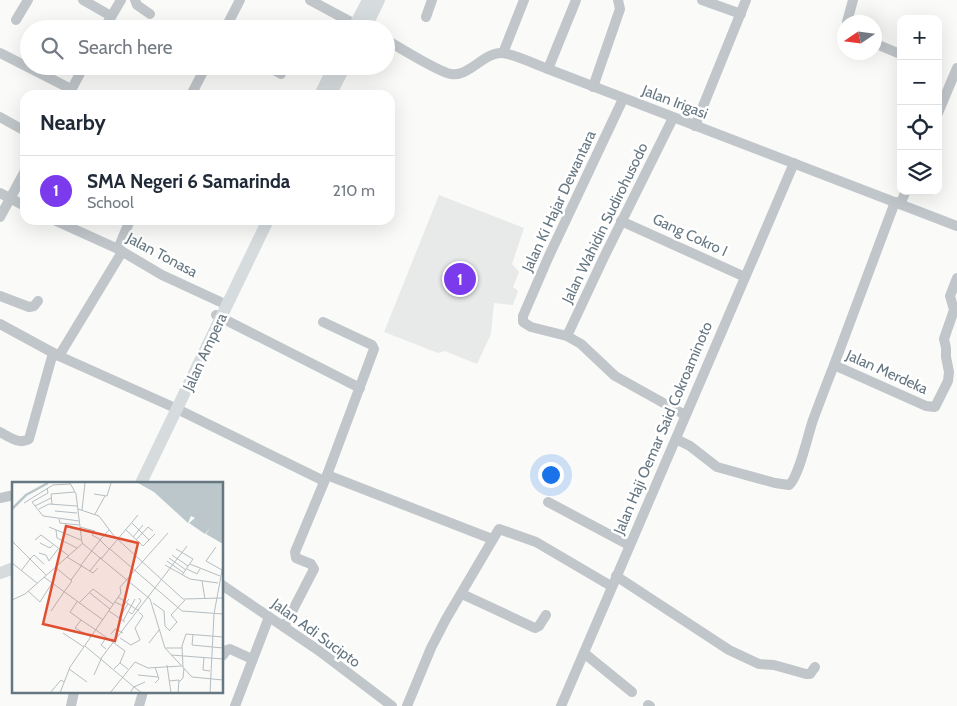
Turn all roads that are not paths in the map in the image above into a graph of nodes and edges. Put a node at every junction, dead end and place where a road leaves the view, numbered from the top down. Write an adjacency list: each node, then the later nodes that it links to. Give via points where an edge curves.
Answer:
1 (28, 0): 21 (street)
2 (82, 0): 19 (street)
3 (120, 0): 19 (street)
4 (135, 0): 16 (street)
5 (240, 0): 23 (street)
6 (310, 0): 24 (street)
7 (368, 0): 25 (main road)
8 (379, 0): 26 (main road)
9 (432, 0): 20 (street)
10 (524, 0): 30 (street)
11 (576, 0): 34 (street)
12 (618, 0): 40 (street, via 620,9)
13 (702, 0): 17 (street)
14 (746, 0): 17 (street)
15 (853, 0): 18 (street)
16 (150, 14)
17 (741, 14): 51 (street)
18 (849, 15)
19 (111, 16): 22 (street)
20 (426, 17)
21 (16, 20)
22 (109, 20)
23 (230, 20)
24 (346, 20)
25 (362, 20)
26 (365, 20)
27 (395, 45): 30 (street, via 454,74 489,56)
28 (882, 46): 31 (street)
29 (0, 53): 32 (street)
30 (503, 53): 34 (street, Jalan Irigasi)
31 (897, 53)
32 (20, 64)
33 (957, 68): 46 (street)
34 (548, 69): 40 (street, Jalan Irigasi)
35 (39, 75): 41 (street)
36 (79, 75): 42 (street)
37 (202, 75): 43 (street)
38 (330, 75): 44 (main road)
39 (341, 75): 45 (main road)
40 (593, 87): 47 (street, Jalan Irigasi)
41 (66, 90)
42 (71, 90)
43 (194, 90)
44 (322, 90)
45 (333, 90)
46 (952, 94): 48 (street)
47 (622, 99): 50 (street, Jalan Irigasi); 75 (street, Jalan Ki Hajar Dewantara, via 523,316 525,324)
48 (942, 108)
49 (0, 118): 52 (street)
50 (672, 120): 51 (street, Jalan Irigasi); 60 (street, Jalan Wahidin Sudirohusodo)
51 (696, 126): 53 (street, Jalan Irigasi)
52 (20, 129)
53 (794, 163): 57 (street, Jalan Irigasi); 67 (street, Jalan Haji Oemar Said Cokroaminoto)
54 (20, 176): 56 (street)
55 (903, 195): 57 (street, Jalan Merdeka)
56 (5, 196): 58 (street); 59 (street)
57 (898, 203): 65 (street, Jalan Irigasi); 77 (street, Jalan Merdeka)
58 (20, 204)
59 (0, 217)
60 (621, 221): 67 (street, Gang Cokro I); 75 (street, Jalan Wahidin Sudirohusodo)
61 (65, 225): 66 (street, Jalan Tonasa)
62 (128, 225): 66 (street)
63 (258, 225): 71 (main road, Jalan Ampera)
64 (265, 225): 71 (main road, Jalan Ampera)
65 (957, 226)
66 (120, 250): 71 (street, Jalan Tonasa, via 162,275); 76 (street)
67 (745, 277): 80 (street, Jalan Haji Oemar Said Cokroaminoto)
68 (957, 278): 77 (street, Jalan Merdeka, via 950,296 954,310 944,341 948,381 935,406 926,406)
69 (0, 296): 70 (street, via 32,307)
70 (38, 301)
71 (225, 304): 72 (main road, Jalan Ampera)
72 (219, 317): 78 (street); 79 (main road, Jalan Ampera)
73 (323, 322): 78 (street, via 374,346)
74 (0, 324): 76 (street)
75 (567, 336): 80 (street, via 588,349 615,376)
76 (56, 355): 79 (street); 81 (street, via 29,439 19,441)
77 (834, 365): 82 (street, via 796,474 788,485 717,467)
78 (360, 388): 83 (street)
79 (175, 409): 83 (street); 84 (main road, Jalan Ampera); 85 (main road, Jalan Ampera)
80 (685, 415): 82 (street, Jalan Haji Oemar Said Cokroaminoto)
81 (0, 432)
82 (676, 439): 88 (street, Jalan Haji Oemar Said Cokroaminoto)
83 (326, 478): 87 (street); 99 (street, via 295,552 296,558 311,564 314,569)
84 (135, 482)
85 (142, 482)
86 (548, 502): 88 (street)
87 (492, 540): 95 (street, via 499,529 526,537); 96 (street)
88 (629, 545): 93 (street, Jalan Haji Oemar Said Cokroaminoto)
89 (12, 564): 90 (main road)
90 (0, 568)
91 (12, 569): 92 (main road)
92 (0, 573)
93 (616, 576): 95 (street, Jalan Haji Oemar Said Cokroaminoto); 103 (street, via 755,663 806,674 813,672)
94 (224, 586): 98 (street, Jalan Adi Sucipto)
95 (612, 586): 100 (street, Jalan Haji Oemar Said Cokroaminoto)
96 (462, 594): 97 (street, via 535,628); 107 (street, via 431,648)
97 (546, 615)
98 (269, 617): 99 (street, Jalan Adi Sucipto); 102 (street)
99 (284, 627): 106 (street, Jalan Adi Sucipto)
100 (584, 653): 104 (street); 108 (street, Jalan Haji Oemar Said Cokroaminoto)
101 (224, 654): 102 (street, via 230,649)
102 (252, 659): 105 (street)
103 (815, 667)
104 (632, 692)
105 (235, 706)
106 (392, 706)
107 (407, 706)
108 (561, 706)

